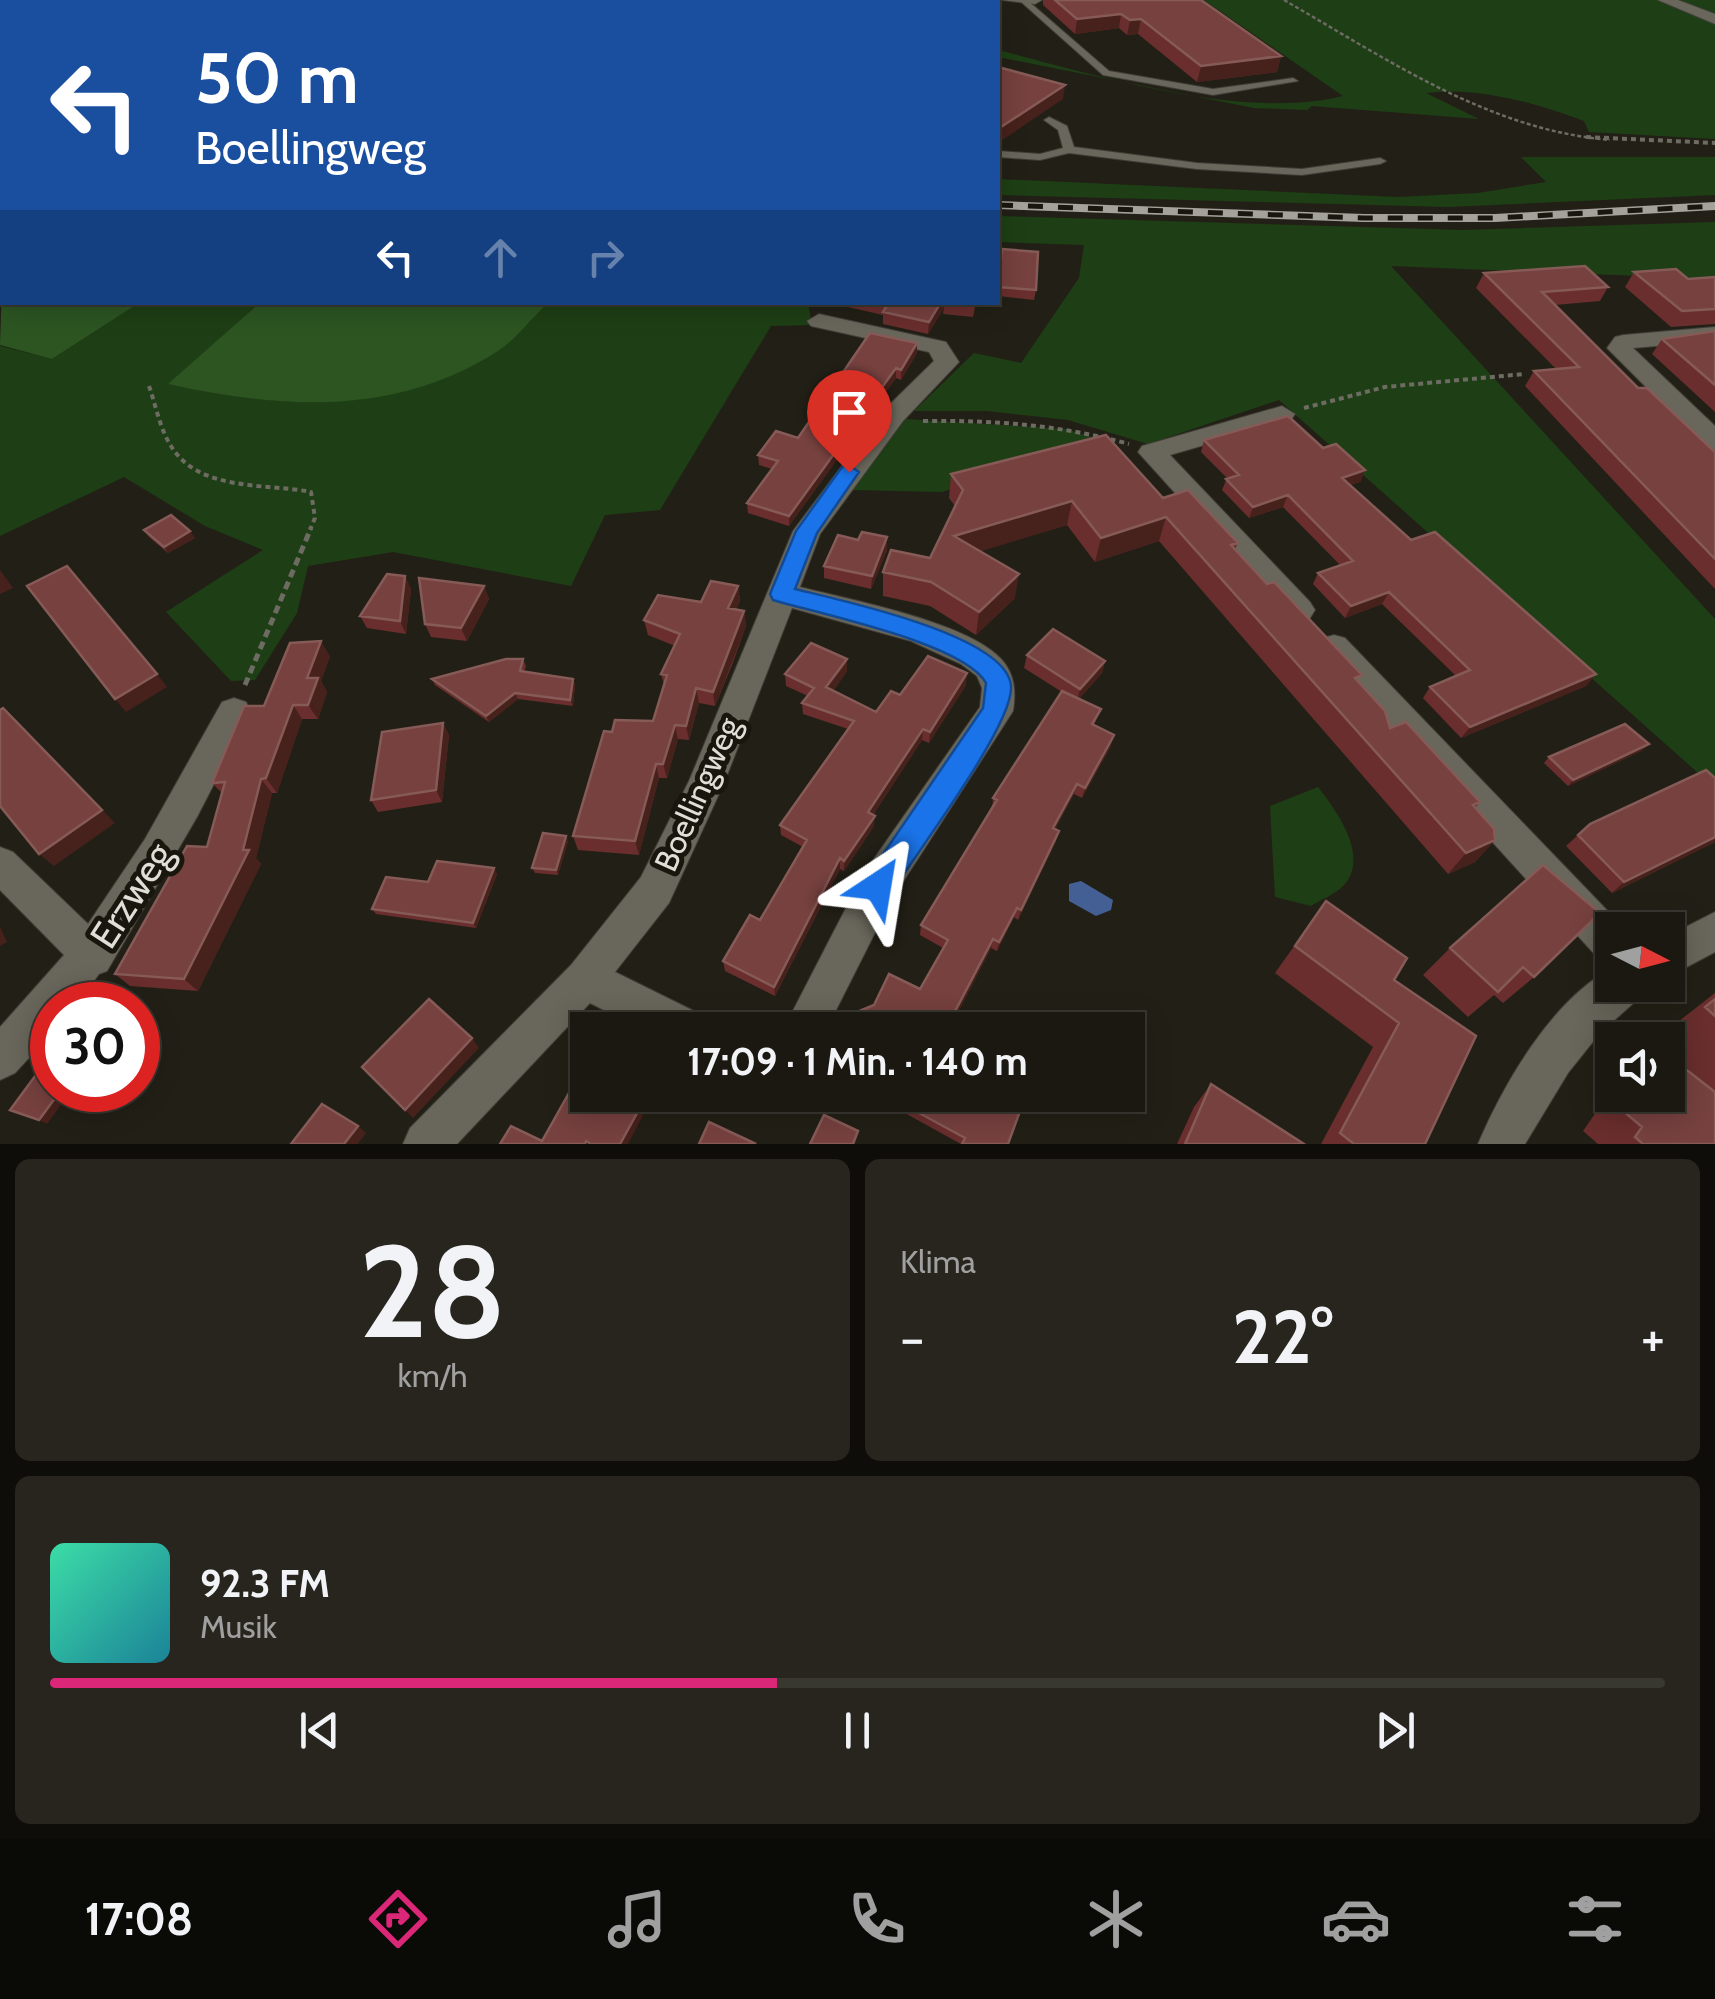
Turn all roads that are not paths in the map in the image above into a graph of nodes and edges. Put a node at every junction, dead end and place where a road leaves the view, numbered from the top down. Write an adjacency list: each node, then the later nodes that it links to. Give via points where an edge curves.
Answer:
1 (1009, 0): 4 (street)
2 (1035, 0): 4 (street)
3 (1665, 0): 5 (street)
4 (1022, 1): 6 (lane, via 1106,73 1213,92)
5 (1715, 19)
6 (1293, 81)
7 (1049, 120): 8 (lane, via 1062,128)
8 (1069, 150): 9 (lane); 10 (lane, via 1302,172)
9 (1000, 154)
10 (1380, 161)
11 (820, 320): 15 (street, Boellingweg, via 945,353 947,362 894,414 806,531)
12 (1715, 334): 14 (street, via 1624,342 1619,348)
13 (1282, 414): 18 (street, via 1151,452)
14 (1715, 441)
15 (782, 594): 22 (street, Boellingweg, via 655,890); 25 (street, via 969,652 999,683 996,711 878,886)
16 (234, 712): 21 (street, Erzweg, via 181,816)
17 (0, 864): 21 (street)
18 (1595, 926)
19 (1715, 931): 20 (street)
20 (1685, 948)
21 (92, 956): 26 (street, Erzweg)
22 (585, 979): 24 (street); 27 (street, Boellingweg)
23 (1599, 1002): 28 (street, via 1528,1093)
24 (651, 1012)
25 (813, 1012)
26 (0, 1058)
27 (426, 1144)
28 (1500, 1144)

